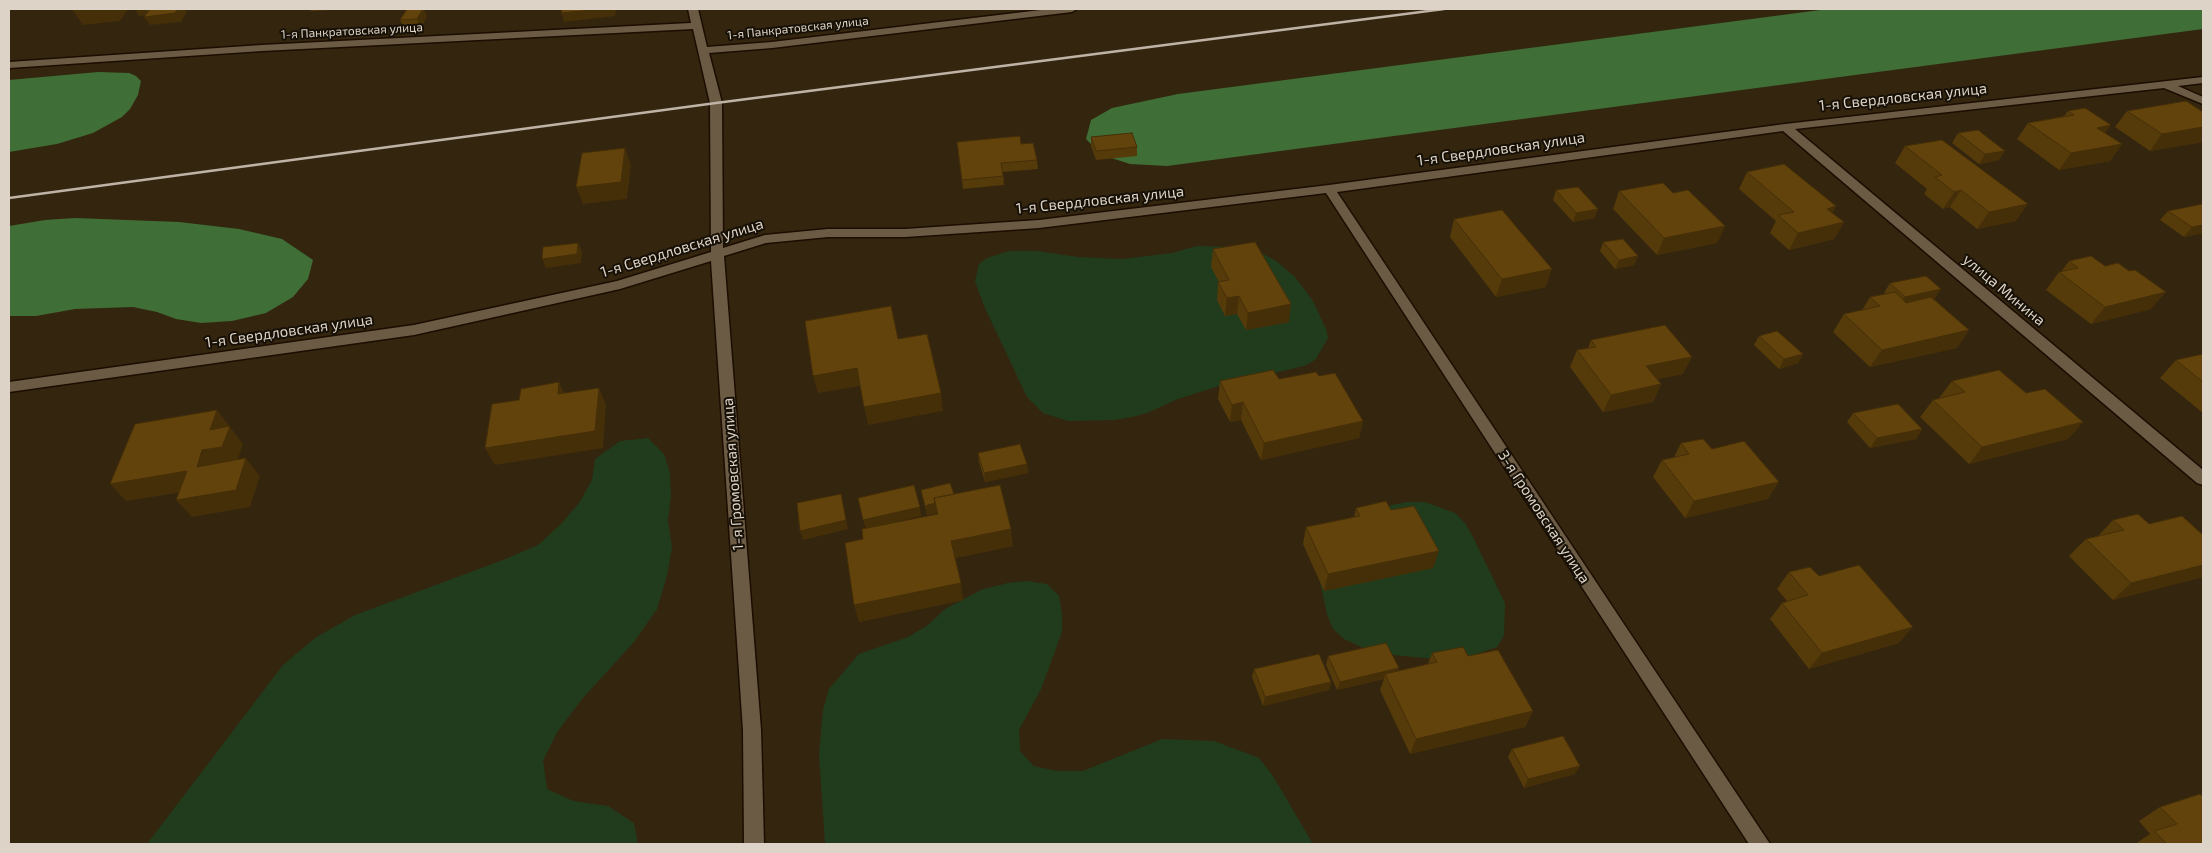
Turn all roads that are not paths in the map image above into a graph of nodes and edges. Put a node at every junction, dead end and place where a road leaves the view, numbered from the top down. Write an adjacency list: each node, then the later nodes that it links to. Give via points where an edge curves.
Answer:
1 (693, 9): 3 (street, 1-я Громовская улица)
2 (1072, 9): 4 (street, 1-я Панкратовская улица, via 782,44)
3 (696, 26): 4 (street, 1-я Громовская улица); 5 (street, 1-я Панкратовская улица, via 262,48)
4 (705, 50): 11 (street, 1-я Громовская улица, via 716,103)
5 (9, 65)
6 (2203, 80): 7 (street, 1-я Свердловская улица)
7 (2167, 85): 8 (street); 9 (street, 1-я Свердловская улица)
8 (2203, 101)
9 (1785, 127): 10 (street, 1-я Свердловская улица); 13 (street, улица Минина)
10 (1329, 189): 11 (street, 1-я Свердловская улица, via 1039,224 765,238); 15 (street, 3-я Громовская улица)
11 (717, 254): 12 (street, 1-я Свердловская улица, via 620,285 414,330); 14 (street, 1-я Громовская улица, via 752,730)
12 (9, 387)
13 (2203, 479)
14 (754, 844)
15 (1760, 844)

